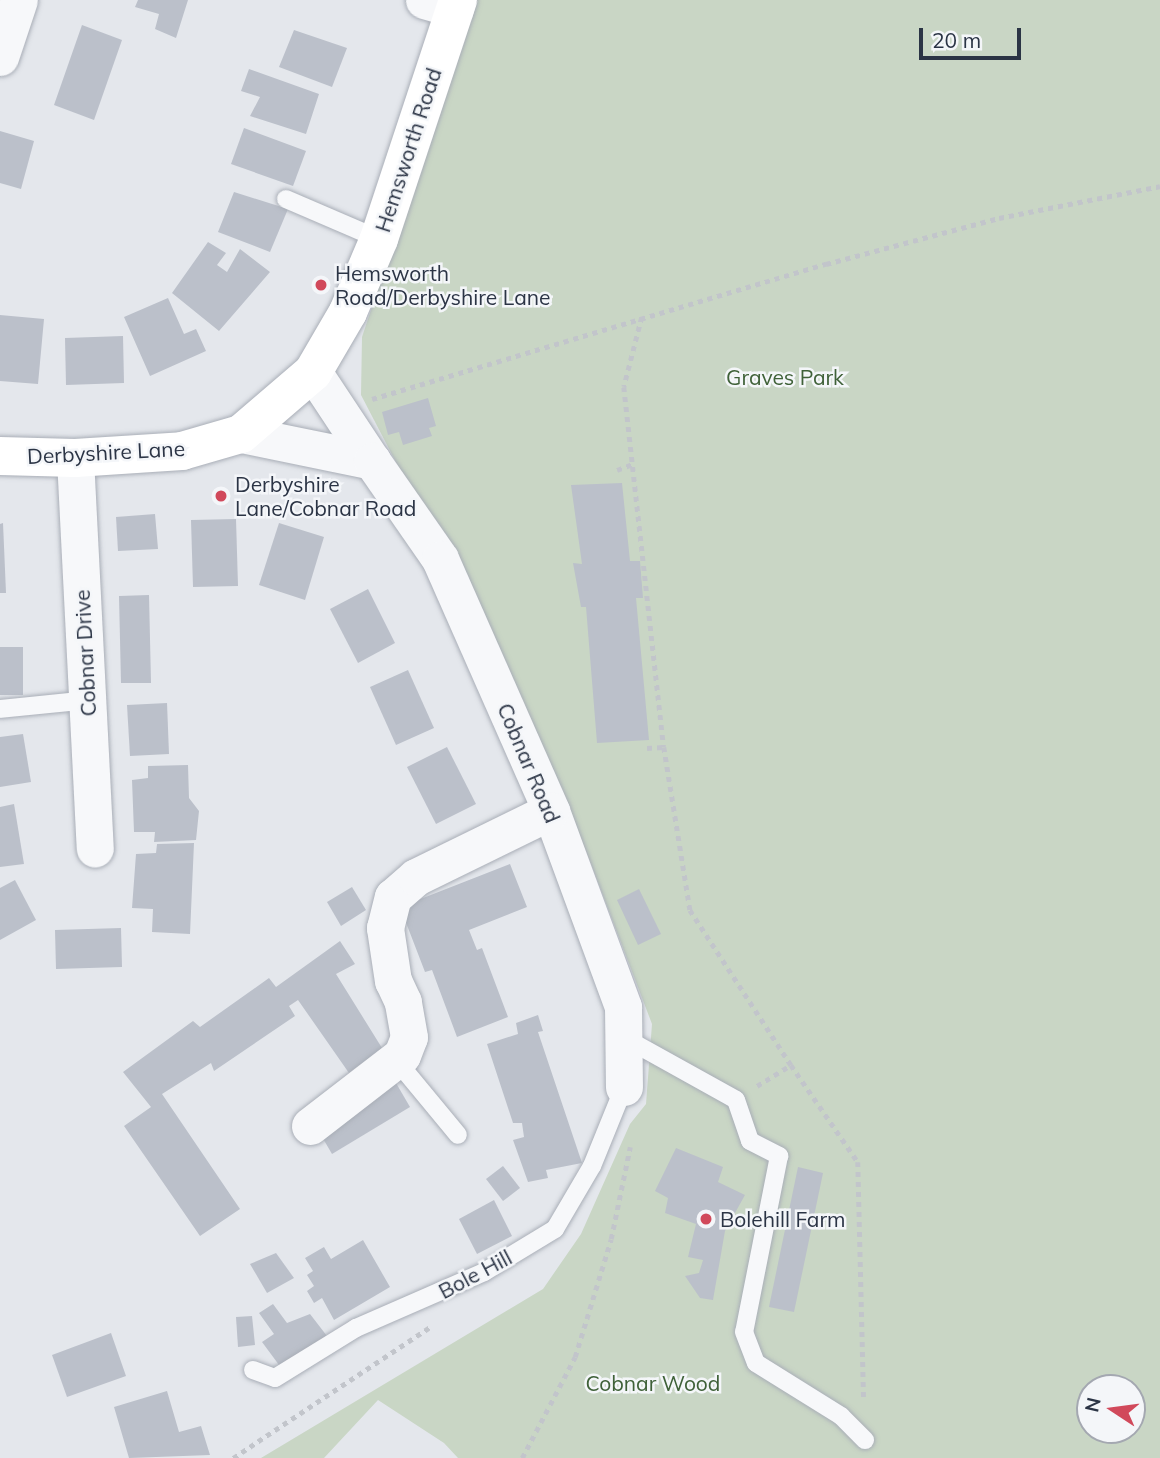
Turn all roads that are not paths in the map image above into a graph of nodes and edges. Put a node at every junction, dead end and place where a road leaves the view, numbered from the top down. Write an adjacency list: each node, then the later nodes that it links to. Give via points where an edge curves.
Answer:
1 (19, 0): 3 (street)
2 (445, 3): 5 (street, Hemsworth Road)
3 (0, 57)
4 (286, 199): 5 (lane)
5 (379, 239): 6 (street, Hemsworth Road, via 348,312)
6 (313, 372): 7 (street, Derbyshire Lane); 10 (street, Cobnar Road)
7 (241, 433): 9 (street, Derbyshire Lane, via 182,451); 10 (street)
8 (0, 456): 9 (street, Derbyshire Lane)
9 (75, 458): 11 (street, Cobnar Drive)
10 (372, 461): 13 (street, Cobnar Road, via 447,556)
11 (88, 700): 12 (lane); 14 (street, Cobnar Drive)
12 (0, 709)
13 (551, 811): 15 (street, Cobnar Road, via 623,1007); 16 (street, via 416,877 393,897 384,928 409,1037)
14 (95, 848)
15 (623, 1037): 17 (street, Cobnar Road); 21 (lane, via 736,1100 750,1141 779,1156 744,1332 756,1363 841,1416)
16 (396, 1060): 18 (street); 19 (lane)
17 (624, 1087): 20 (lane, Bole Hill, via 592,1166 555,1229 484,1272 356,1328 275,1378)
18 (310, 1126)
19 (458, 1135)
20 (253, 1370)
21 (865, 1440)

